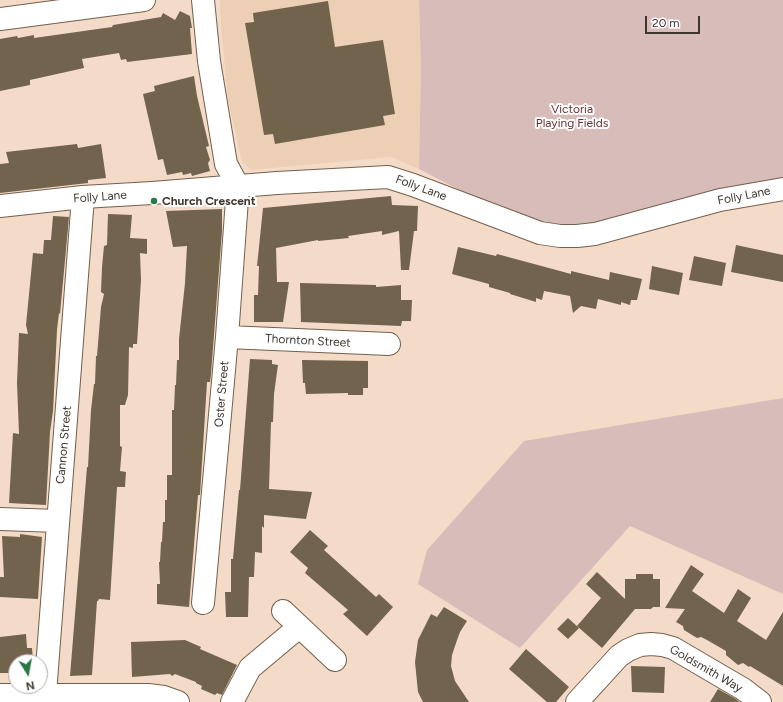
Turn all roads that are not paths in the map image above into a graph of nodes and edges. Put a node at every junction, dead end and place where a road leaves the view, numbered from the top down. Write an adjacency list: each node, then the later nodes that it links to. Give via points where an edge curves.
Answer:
1 (144, 0): 3 (street)
2 (203, 0): 4 (street, via 208,61 226,164)
3 (2, 13)
4 (238, 186): 5 (street, Folly Lane, via 388,177 413,184 540,233 560,236 595,234 720,200); 6 (street, Folly Lane); 8 (street, Oster Street)
5 (783, 189)
6 (83, 197): 7 (street, Folly Lane); 11 (street, Cannon Street)
7 (0, 206)
8 (227, 337): 9 (street, Thornton Street); 12 (street, Oster Street)
9 (389, 344)
10 (0, 519): 11 (street)
11 (58, 521): 15 (street, Cannon Street)
12 (203, 602)
13 (283, 611): 14 (street)
14 (299, 626): 16 (street); 20 (street, via 250,668)
15 (48, 654)
16 (335, 660)
17 (45, 694): 18 (street); 19 (street, via 148,695)
18 (0, 695)
19 (168, 700)
20 (232, 702)
21 (577, 702): 22 (street, Goldsmith Way, via 619,656 640,645 651,644 673,648 743,689)
22 (760, 702)

